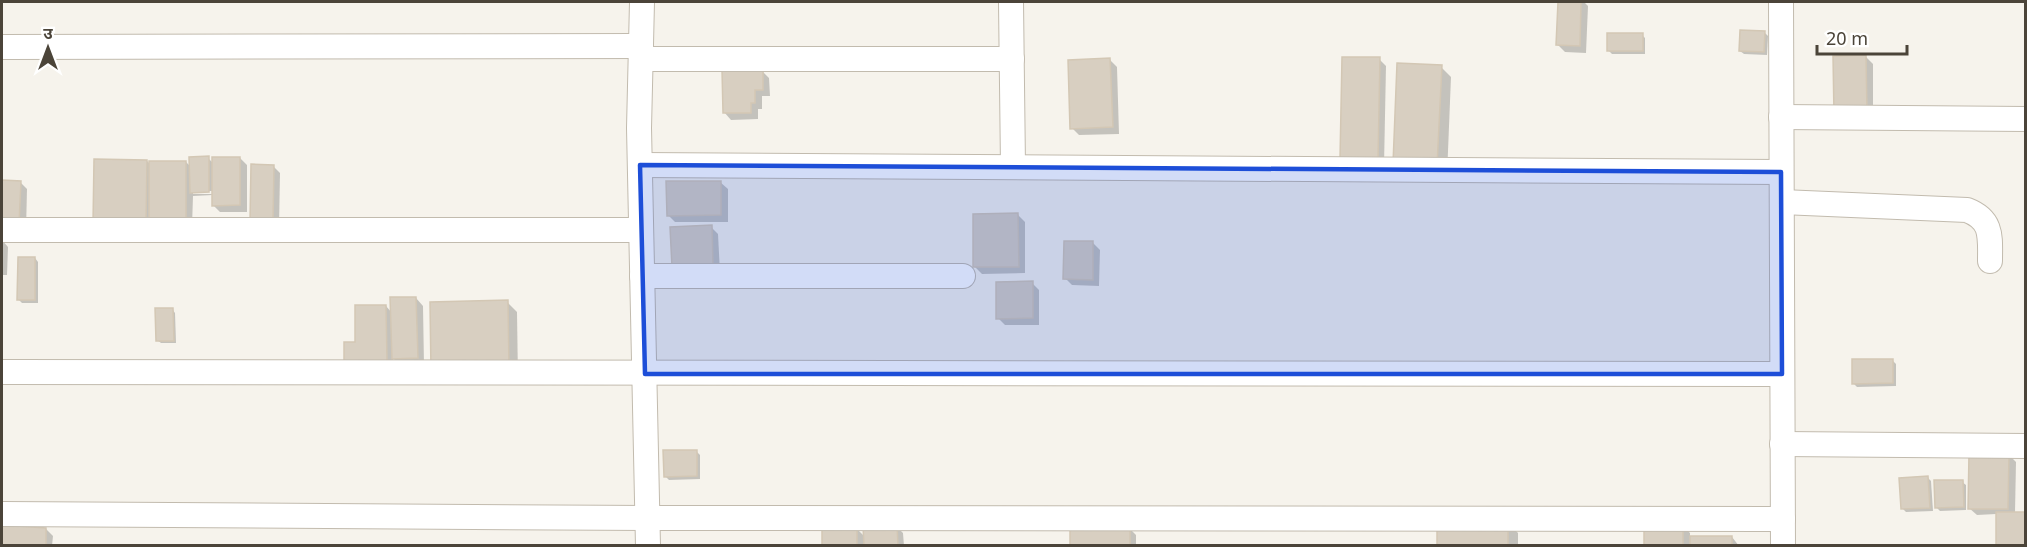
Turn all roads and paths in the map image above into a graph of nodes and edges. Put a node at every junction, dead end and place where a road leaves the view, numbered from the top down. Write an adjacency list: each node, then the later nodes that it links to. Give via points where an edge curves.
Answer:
1 (642, 2): 5 (street)
2 (1011, 2): 6 (street)
3 (1781, 2): 7 (street)
4 (2, 47): 5 (street)
5 (641, 53): 6 (street); 9 (street)
6 (1012, 59): 10 (street)
7 (1781, 117): 8 (street); 11 (street)
8 (2025, 119)
9 (640, 165): 10 (street); 14 (street)
10 (1013, 167): 11 (street)
11 (1781, 172): 12 (street)
12 (1782, 202): 15 (street, via 1967,210 1986,220); 20 (street)
13 (2, 230): 14 (street)
14 (641, 230): 16 (street)
15 (1990, 261)
16 (642, 276): 17 (street); 19 (street)
17 (963, 276)
18 (2, 372): 19 (street)
19 (645, 374): 20 (street); 24 (street)
20 (1782, 374): 21 (street)
21 (1782, 444): 22 (street); 25 (street)
22 (2025, 446)
23 (2, 514): 24 (street)
24 (648, 519): 25 (street); 26 (street)
25 (1783, 519): 27 (street)
26 (648, 546)
27 (1783, 546)

